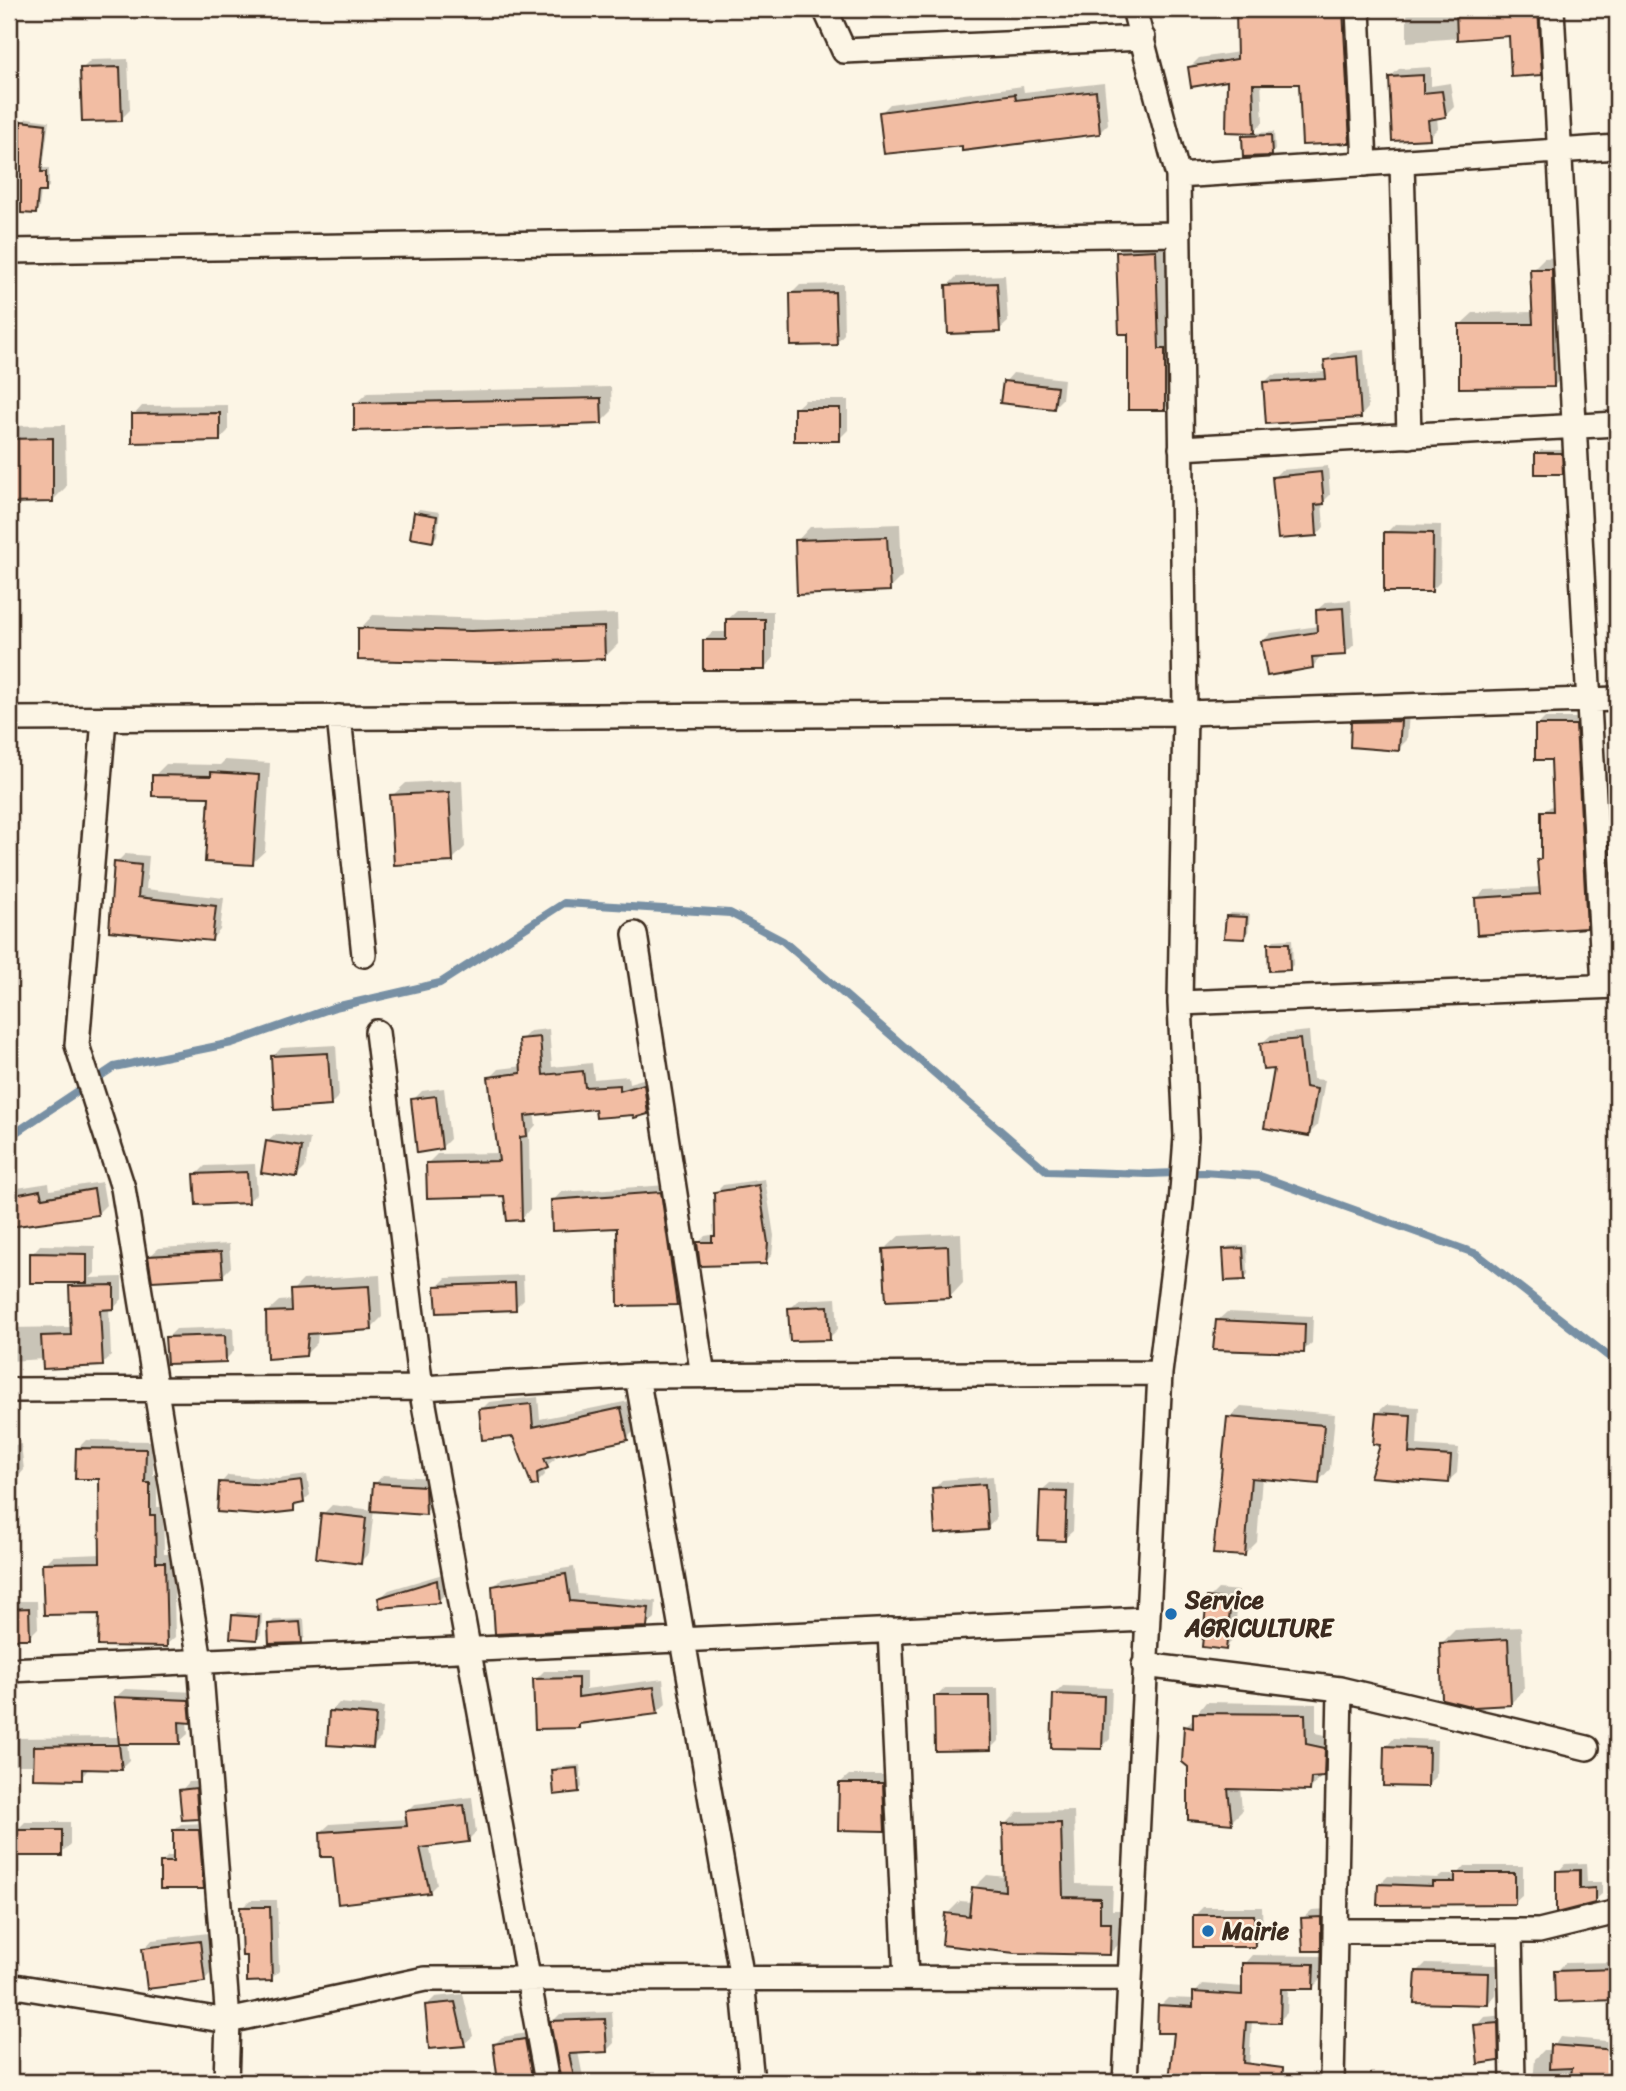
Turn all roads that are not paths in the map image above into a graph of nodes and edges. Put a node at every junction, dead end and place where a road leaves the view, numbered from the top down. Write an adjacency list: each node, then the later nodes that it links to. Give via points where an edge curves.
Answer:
1 (825, 9): 5 (street, via 844,51)
2 (1134, 9): 5 (street)
3 (1358, 9): 9 (street)
4 (1552, 9): 7 (street)
5 (1143, 38): 10 (street)
6 (1617, 147): 7 (street)
7 (1560, 151): 8 (street); 14 (street)
8 (1402, 162): 9 (street); 15 (street)
9 (1365, 164): 10 (street)
10 (1178, 176): 11 (street)
11 (1179, 234): 12 (street); 16 (street)
12 (9, 251)
13 (1617, 424): 14 (street)
14 (1574, 426): 15 (street); 18 (street)
15 (1409, 436): 16 (street)
16 (1181, 448): 19 (street)
17 (1617, 699): 18 (street)
18 (1589, 700): 19 (street); 25 (street)
19 (1185, 713): 20 (street); 26 (street)
20 (339, 718): 22 (street); 24 (street)
21 (9, 719): 22 (street)
22 (104, 719): 33 (street, via 76,1045 123,1188)
23 (635, 934): 30 (street)
24 (364, 955)
25 (1611, 986): 26 (street)
26 (1180, 1003): 28 (street, via 1186,1138)
27 (377, 1032): 31 (street)
28 (1160, 1373): 30 (street); 34 (street)
29 (637, 1376): 30 (street); 31 (street); 36 (street)
30 (703, 1376)
31 (421, 1388): 33 (street); 37 (street)
32 (9, 1390): 33 (street)
33 (158, 1390): 38 (street)
34 (1146, 1619): 35 (street); 39 (street)
35 (890, 1630): 36 (street); 46 (street)
36 (685, 1642): 37 (street); 49 (street)
37 (469, 1648): 38 (street); 48 (street)
38 (200, 1661): 40 (street); 51 (street)
39 (1144, 1665): 41 (street); 47 (street)
40 (9, 1670)
41 (1340, 1689): 42 (street); 44 (street)
42 (1587, 1748)
43 (1617, 1912): 45 (street, via 1539,1931)
44 (1335, 1931): 45 (street); 56 (street)
45 (1510, 1931): 57 (street)
46 (906, 1978): 47 (street); 49 (street)
47 (1130, 1978): 55 (street)
48 (529, 1979): 49 (street); 51 (street, via 425,1979); 53 (street)
49 (742, 1979): 54 (street)
50 (9, 1984): 51 (street)
51 (228, 2021): 52 (street)
52 (226, 2082)
53 (547, 2082)
54 (752, 2082)
55 (1125, 2082)
56 (1332, 2082)
57 (1513, 2082)

